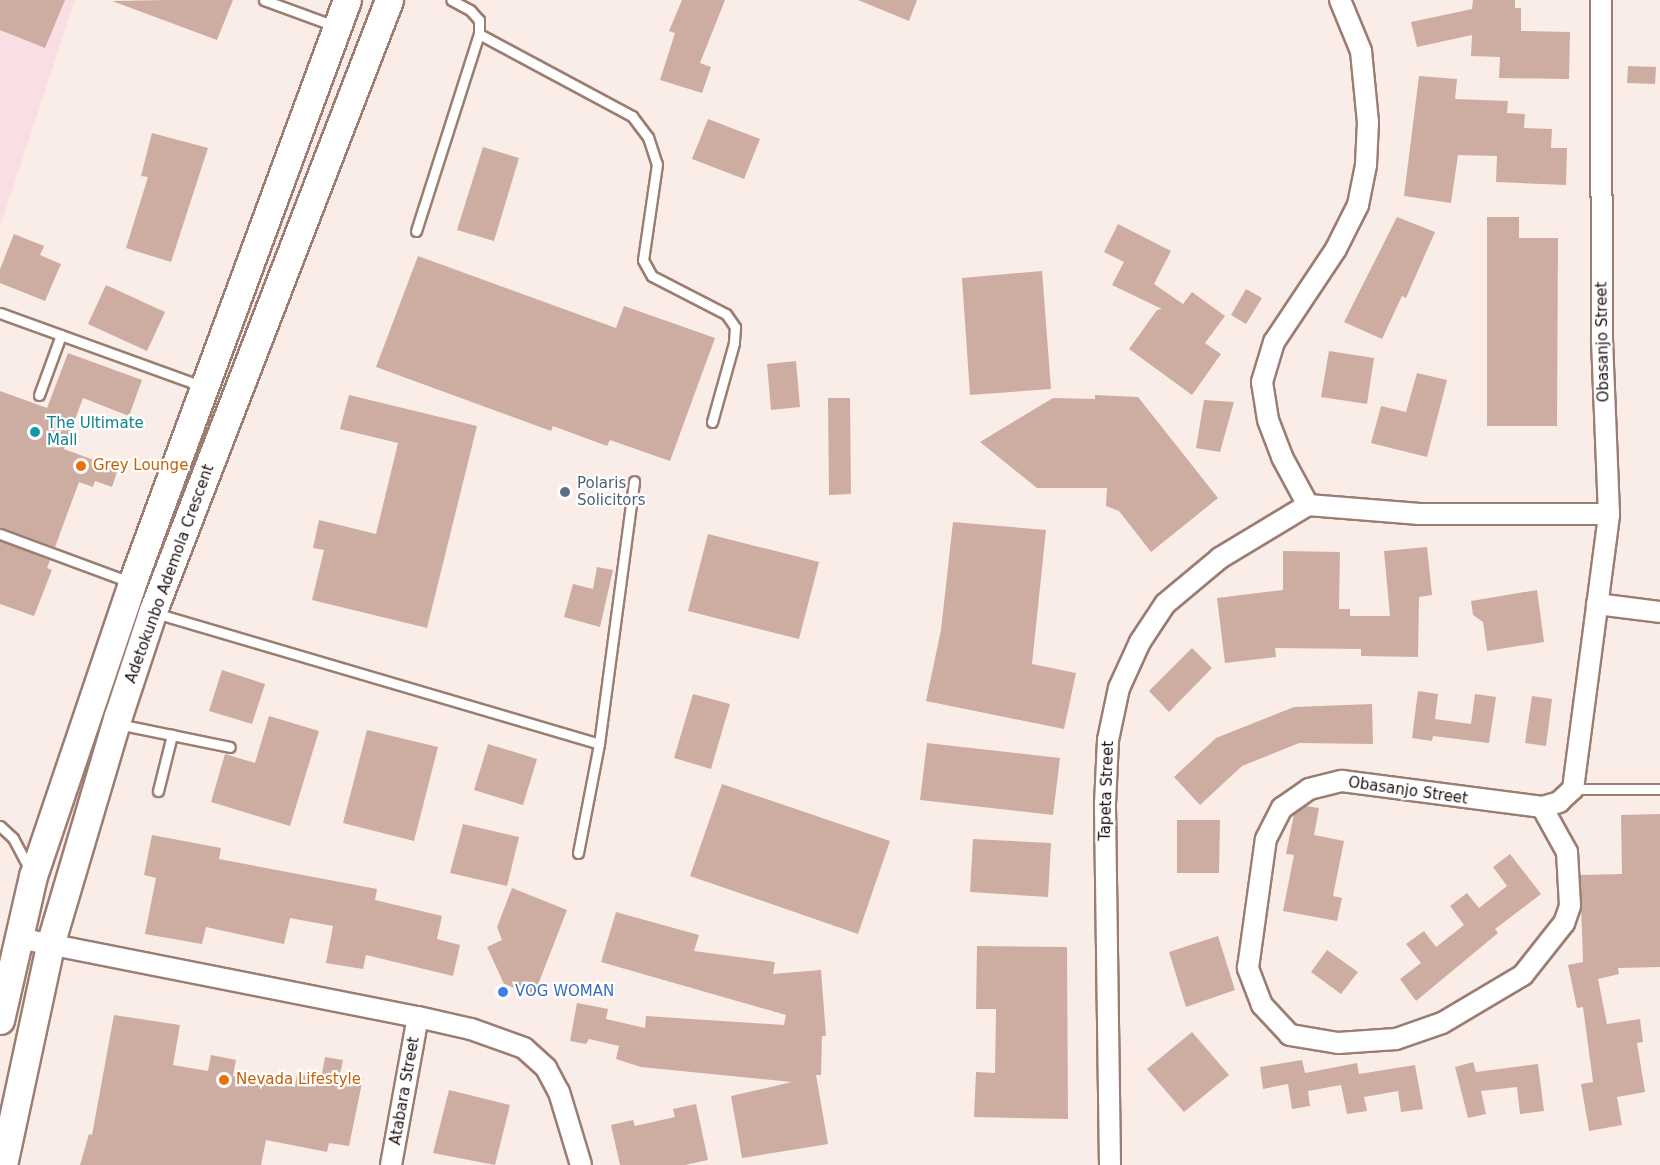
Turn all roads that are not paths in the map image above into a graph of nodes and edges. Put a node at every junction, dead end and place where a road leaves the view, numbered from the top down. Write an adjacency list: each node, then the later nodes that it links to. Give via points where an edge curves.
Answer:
1 (264, 0): 7 (lane)
2 (347, 0): 7 (main road, Adetokunbo Ademola Crescent)
3 (389, 0): 22 (main road, Adetokunbo Ademola Crescent)
4 (451, 0): 8 (lane, via 479,20)
5 (1340, 0): 16 (street, via 1361,51 1368,123 1358,205 1336,249 1274,342 1262,382 1268,420)
6 (1601, 0): 17 (street, Obasanjo Street, via 1602,337)
7 (337, 27): 12 (main road, Adetokunbo Ademola Crescent)
8 (480, 34): 9 (lane); 14 (lane, via 632,116 648,137 657,164 644,260 652,276 726,314 735,327)
9 (416, 231)
10 (0, 313): 11 (lane)
11 (61, 335): 12 (lane); 13 (lane)
12 (202, 386): 19 (main road, Adetokunbo Ademola Crescent)
13 (39, 395)
14 (712, 422)
15 (634, 481): 25 (lane)
16 (1308, 506): 17 (street, via 1420,514); 41 (street, Tapeta Street, via 1220,558 1165,604 1140,642 1119,688 1108,740 1105,804)
17 (1609, 514): 20 (street, Obasanjo Street)
18 (0, 534): 19 (lane)
19 (132, 582): 33 (main road, Adetokunbo Ademola Crescent)
20 (1598, 604): 21 (street); 27 (street, Obasanjo Street)
21 (1660, 612)
22 (152, 613): 23 (main road, Adetokunbo Ademola Crescent); 25 (lane)
23 (116, 724): 24 (lane); 35 (main road, Adetokunbo Ademola Crescent)
24 (172, 735): 26 (lane); 29 (lane)
25 (599, 744): 32 (lane)
26 (230, 747)
27 (1573, 789): 28 (lane); 30 (street, via 1560,802)
28 (1660, 789)
29 (158, 791)
30 (1542, 807): 30 (street, Obasanjo Street, via 1567,852 1570,906 1554,939 1523,975 1442,1023 1396,1039 1338,1043 1290,1035 1262,1005 1248,968 1266,839 1282,808 1309,789 1342,781)
31 (0, 826): 33 (lane, via 17,845)
32 (578, 854)
33 (33, 876): 34 (main road, Adetokunbo Ademola Crescent)
34 (14, 937): 35 (street); 37 (main road, Adetokunbo Ademola Crescent)
35 (50, 945): 36 (street); 38 (main road, Adetokunbo Ademola Crescent)
36 (418, 1017): 39 (street, Atabara Street); 40 (street, via 471,1029 524,1048 546,1068 559,1092)
37 (0, 1020)
38 (3, 1165)
39 (391, 1165)
40 (581, 1165)
41 (1110, 1165)

